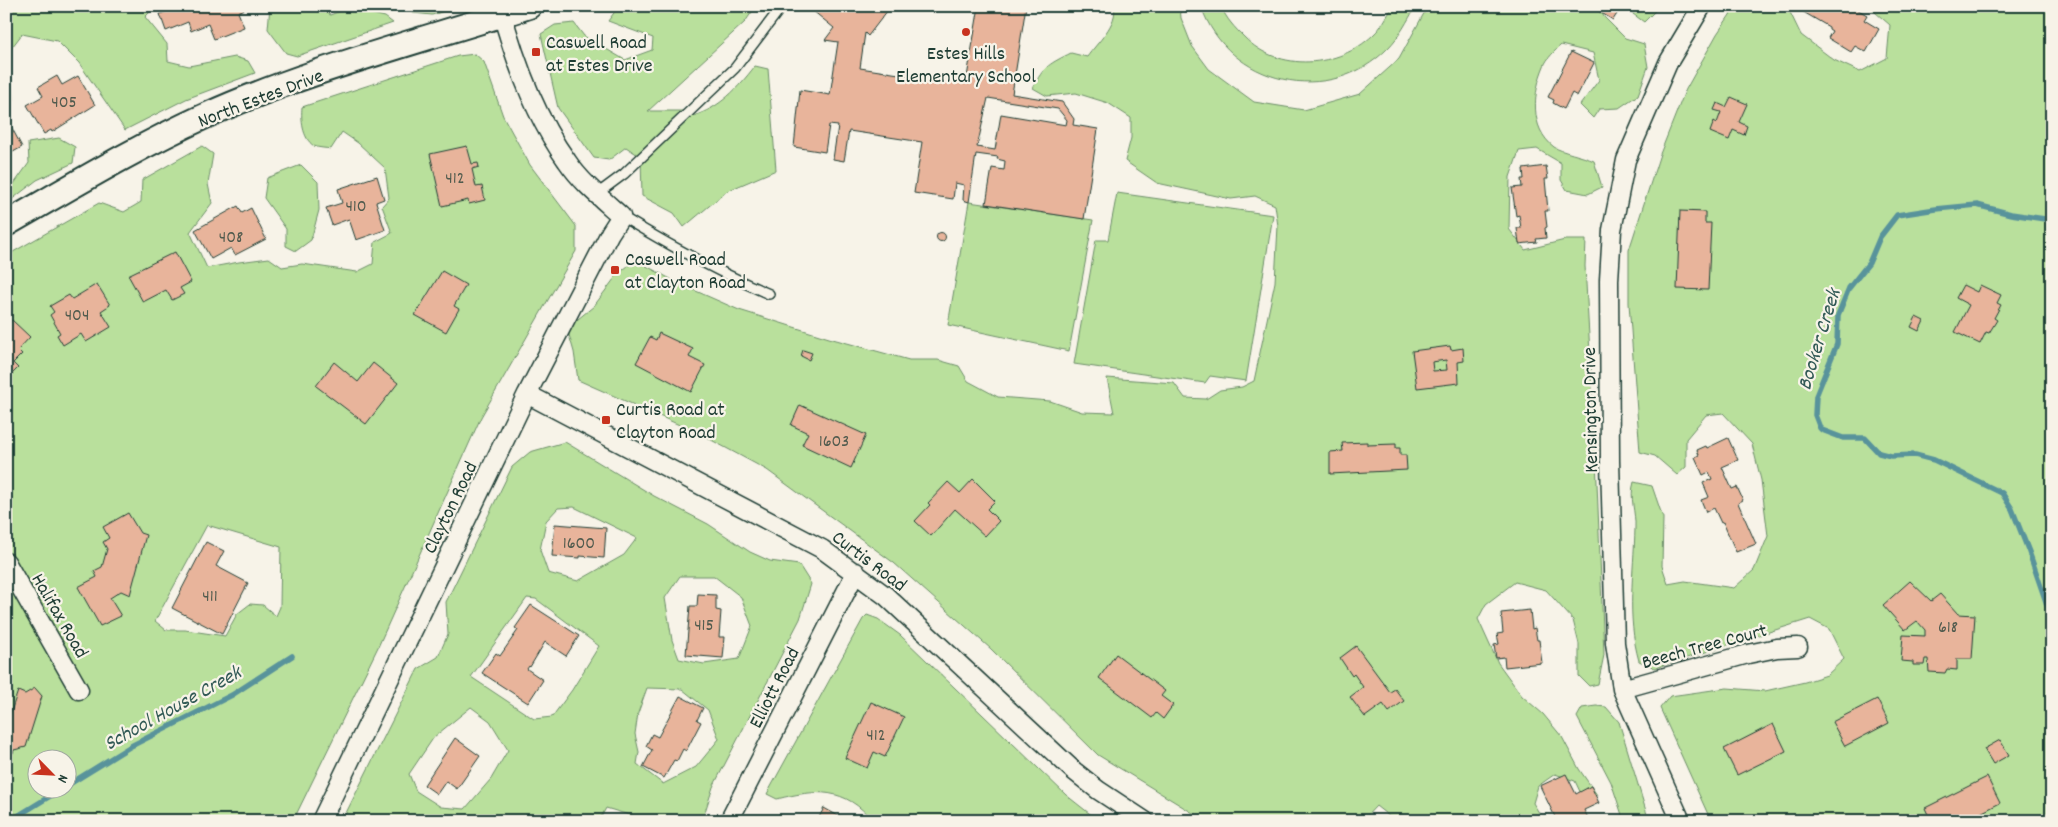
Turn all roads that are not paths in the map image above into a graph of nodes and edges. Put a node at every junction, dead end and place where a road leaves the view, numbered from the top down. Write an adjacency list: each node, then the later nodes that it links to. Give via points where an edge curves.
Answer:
1 (529, 6): 4 (main road, North Estes Drive)
2 (782, 6): 5 (lane, via 735,68 624,174)
3 (1702, 6): 13 (street, Kensington Drive, via 1668,63 1626,160 1612,230 1609,280 1610,461 1615,643)
4 (501, 11): 5 (street, via 529,92 549,135 567,162); 7 (main road, North Estes Drive, via 294,81 203,117)
5 (597, 194): 6 (street)
6 (621, 216): 8 (lane, via 721,274); 9 (street, Clayton Road)
7 (6, 224)
8 (769, 294)
9 (527, 394): 11 (street, Curtis Road, via 822,549); 15 (street, Clayton Road)
10 (6, 562): 14 (street, Halifax Road)
11 (856, 572): 16 (street, Elliott Road); 17 (street, Curtis Road, via 1074,771)
12 (1798, 647): 13 (street, Beech Tree Court, via 1748,654)
13 (1622, 689): 18 (street, Kensington Drive)
14 (79, 690)
15 (321, 821)
16 (729, 821)
17 (1145, 821)
18 (1680, 821)

